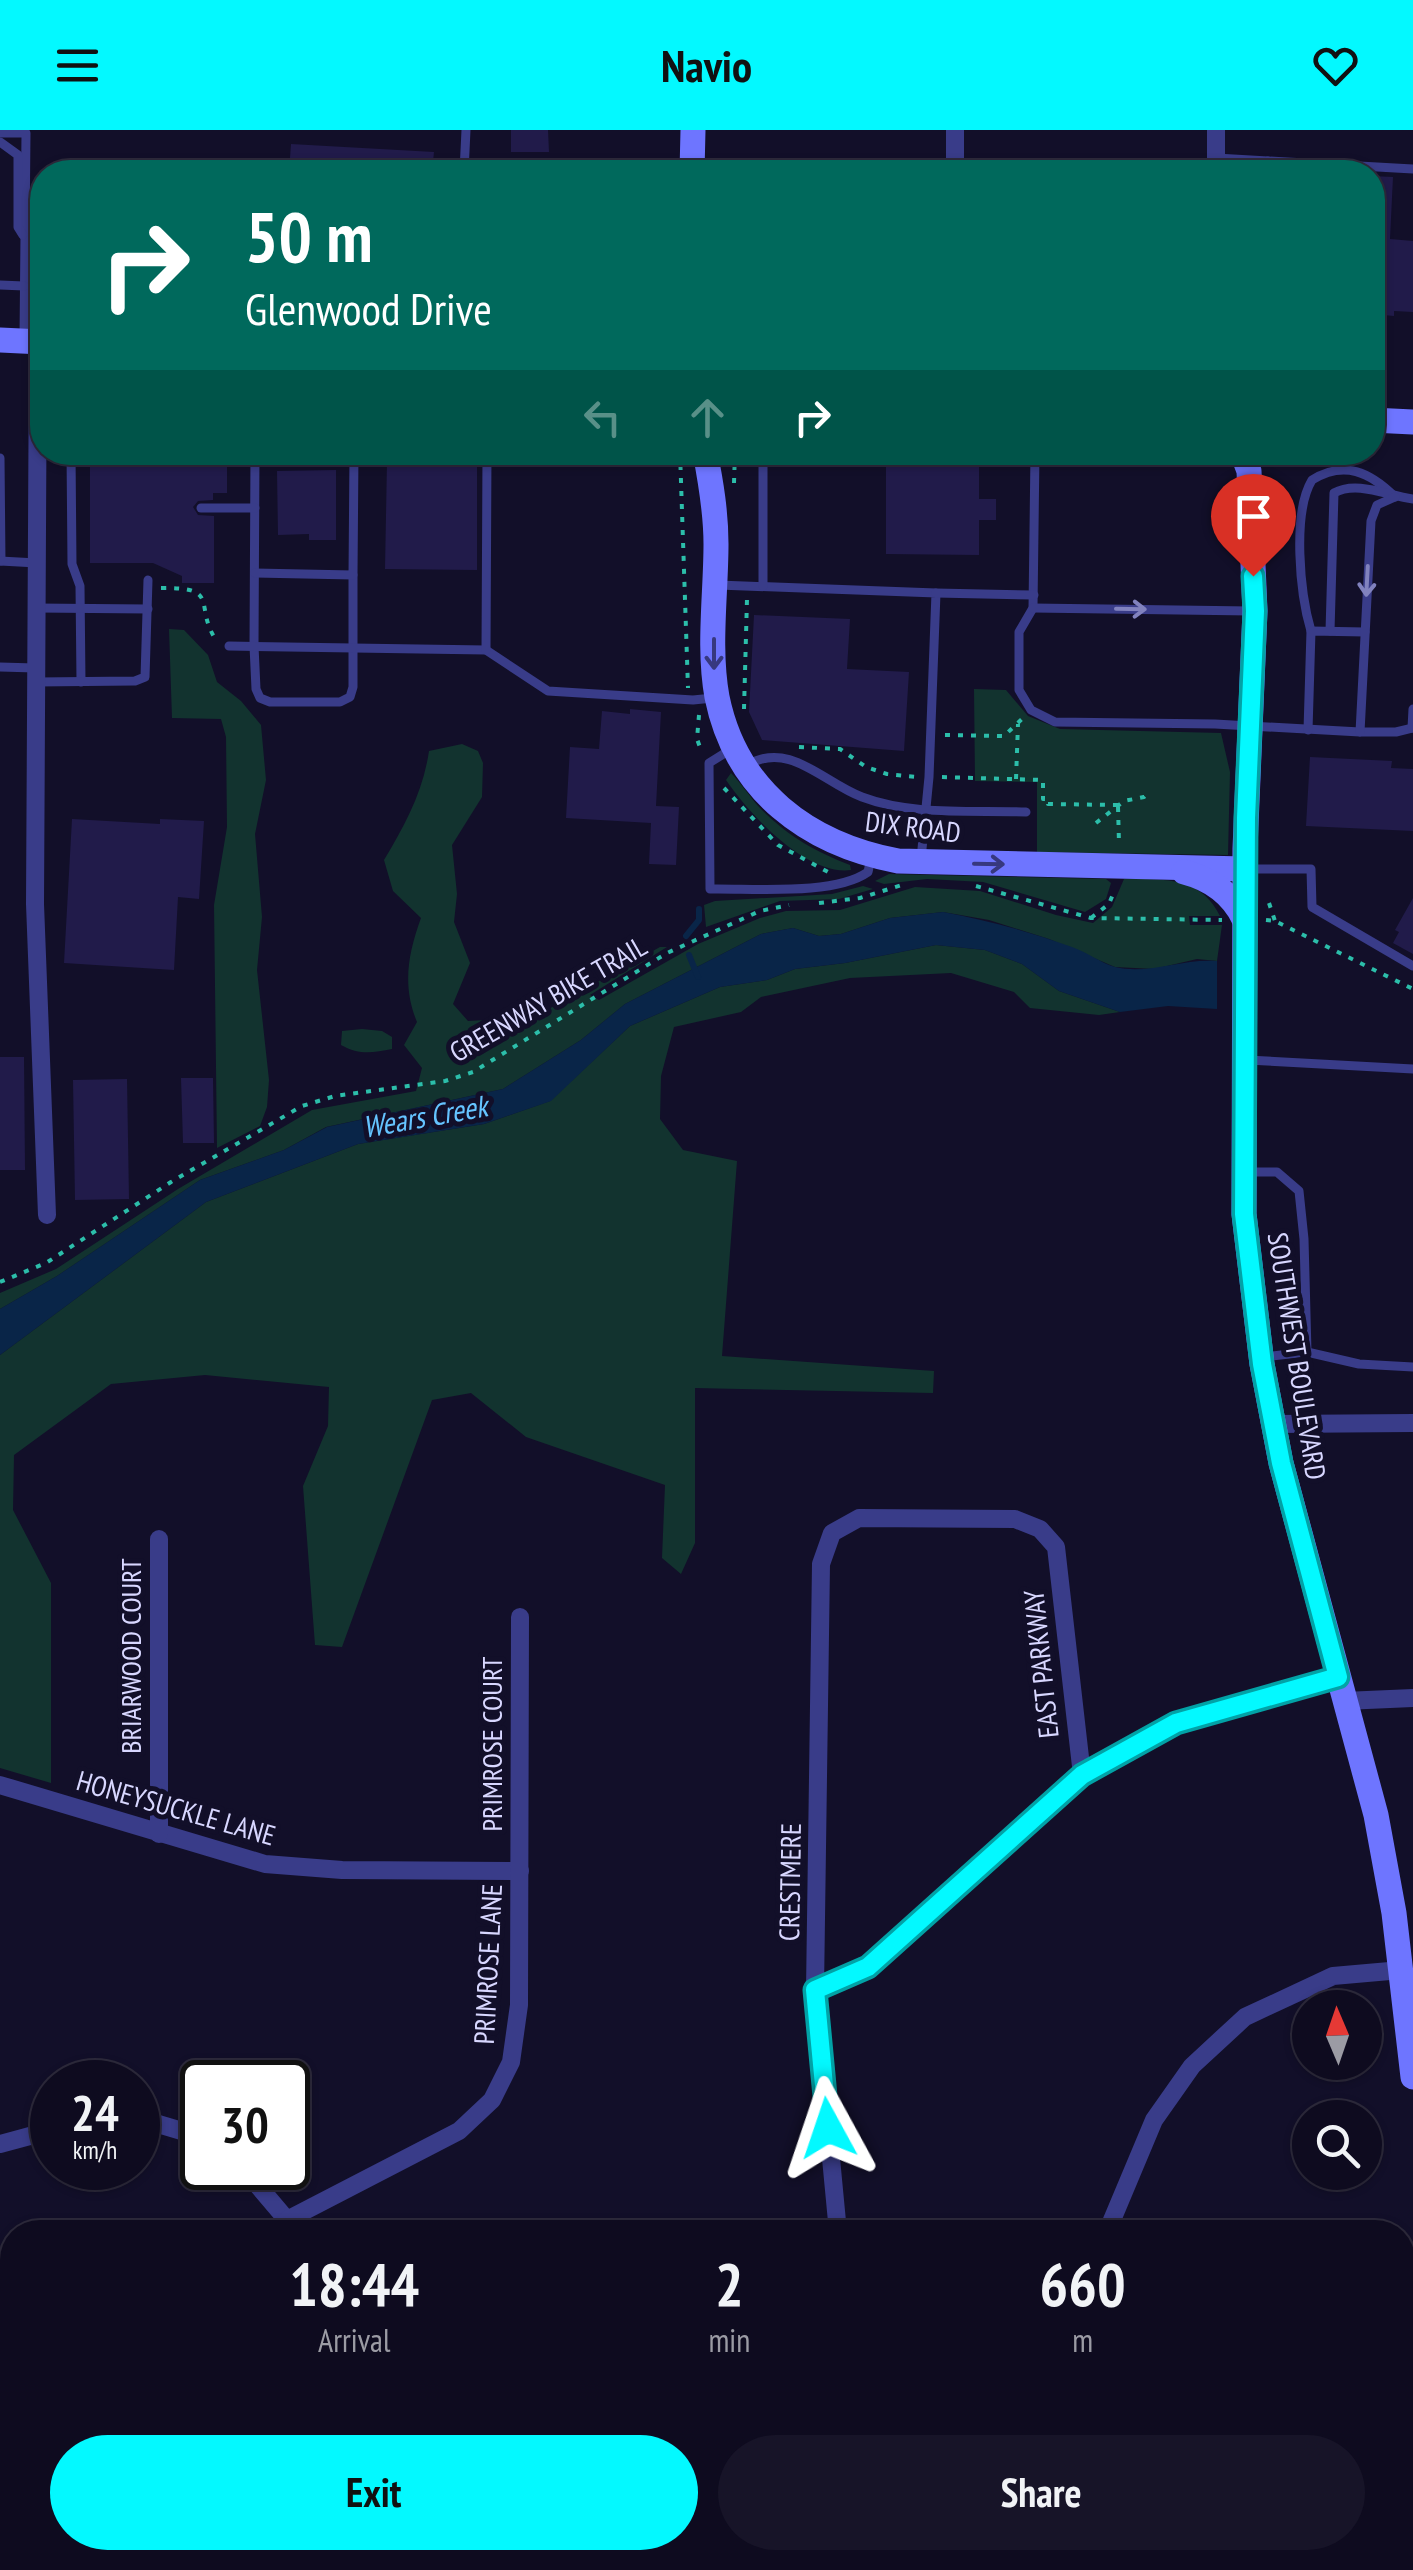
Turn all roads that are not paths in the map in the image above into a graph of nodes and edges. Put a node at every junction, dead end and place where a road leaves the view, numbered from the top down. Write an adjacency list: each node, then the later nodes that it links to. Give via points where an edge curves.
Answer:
1 (466, 130): 8 (lane)
2 (692, 130): 9 (main road)
3 (956, 130): 10 (street)
4 (1216, 130): 11 (street)
5 (26, 132): 6 (lane); 14 (lane)
6 (0, 133)
7 (0, 142): 14 (lane, via 18,155 18,227)
8 (464, 160)
9 (692, 160)
10 (955, 160)
11 (1216, 160)
12 (1385, 169): 13 (lane)
13 (1413, 169)
14 (25, 237): 16 (lane)
15 (0, 285): 16 (lane)
16 (24, 286): 17 (lane)
17 (26, 341): 20 (street)
18 (1385, 421): 19 (main road)
19 (1413, 422)
20 (30, 430)
21 (0, 458): 31 (lane)
22 (32, 465): 37 (street)
23 (71, 465): 47 (lane, via 72,564)
24 (255, 465): 35 (lane)
25 (354, 465): 39 (lane)
26 (487, 465): 56 (lane)
27 (707, 465): 41 (main road, DIX ROAD)
28 (763, 465): 42 (lane)
29 (1035, 465): 44 (lane)
30 (1247, 465): 49 (main road, SOUTHWEST BOULEVARD)
31 (0, 472): 36 (lane)
32 (1395, 497): 33 (lane); 50 (lane, via 1350,469 1312,480 1302,502 1301,536); 51 (lane, via 1354,488 1334,493); 52 (lane, one-way to 52, via 1372,513)
33 (1413, 499)
34 (201, 508): 35 (lane)
35 (255, 508): 38 (lane)
36 (0, 561): 37 (lane)
37 (36, 563): 45 (street)
38 (256, 573): 39 (lane); 54 (lane)
39 (353, 575): 55 (lane)
40 (148, 584): 48 (lane)
41 (727, 585): 42 (lane); 60 (main road, DIX ROAD, one-way to 60, via 714,669)
42 (763, 586): 43 (lane)
43 (936, 593): 44 (lane); 67 (lane)
44 (1034, 595): 46 (lane)
45 (36, 608): 47 (lane); 58 (street)
46 (1033, 608): 49 (lane, one-way to 49); 62 (lane, via 1019,632 1019,690 1031,710 1055,722)
47 (80, 609): 48 (lane); 59 (lane)
48 (148, 609): 59 (lane, via 145,677)
49 (1255, 611): 62 (main road, SOUTHWEST BOULEVARD)
50 (1311, 631): 51 (lane); 64 (lane)
51 (1330, 631): 52 (lane)
52 (1364, 632): 65 (lane)
53 (229, 646): 54 (lane)
54 (254, 646): 55 (lane); 55 (lane, via 256,689 270,702 346,700 353,687)
55 (353, 646): 56 (lane)
56 (486, 650): 60 (lane, via 548,691)
57 (0, 667): 58 (lane)
58 (36, 675): 59 (lane); 78 (street, via 35,904)
59 (81, 682)
60 (718, 698): 66 (main road, DIX ROAD)
61 (1413, 709): 63 (lane)
62 (1248, 725): 64 (lane); 72 (main road, SOUTHWEST BOULEVARD)
63 (1413, 728): 65 (lane)
64 (1308, 730): 65 (lane)
65 (1360, 732)
66 (740, 757): 67 (lane, via 788,758 860,797); 69 (main road, DIX ROAD, via 787,816); 69 (lane, via 709,763 710,889 848,882 868,872)
67 (924, 808): 68 (lane); 70 (lane)
68 (1026, 812)
69 (872, 856): 70 (main road, DIX ROAD)
70 (921, 862): 71 (main road, DIX ROAD, one-way to 71)
71 (1165, 866): 72 (main road, DIX ROAD); 73 (main road, via 1216,886 1231,898)
72 (1245, 868): 73 (main road, SOUTHWEST BOULEVARD); 74 (lane, via 1311,869 1312,908)
73 (1234, 920): 75 (main road, SOUTHWEST BOULEVARD)
74 (1413, 966)
75 (1244, 1060): 76 (lane); 77 (main road, SOUTHWEST BOULEVARD)
76 (1413, 1068)
77 (1243, 1172): 79 (lane, via 1277,1172 1298,1191); 80 (main road, SOUTHWEST BOULEVARD)
78 (47, 1215)
79 (1307, 1352): 80 (lane); 81 (lane)
80 (1262, 1357): 83 (main road, SOUTHWEST BOULEVARD)
81 (1413, 1368)
82 (1413, 1423): 83 (street)
83 (1274, 1424): 87 (main road, SOUTHWEST BOULEVARD)
84 (159, 1539): 91 (street, BRIARWOOD COURT)
85 (1056, 1547): 89 (street, EAST PARKWAY); 95 (street, CRESTMERE, via 1040,1529 1015,1519 859,1518 832,1533 821,1564)
86 (520, 1617): 92 (street, PRIMROSE COURT)
87 (1341, 1689): 88 (street); 89 (street, via 1176,1723); 93 (main road, SOUTHWEST BOULEVARD)
88 (1413, 1698)
89 (1082, 1775): 95 (street, via 868,1967)
90 (0, 1785): 91 (street, HONEYSUCKLE LANE)
91 (159, 1834): 92 (street, HONEYSUCKLE LANE, via 265,1864)
92 (520, 1870): 101 (street, PRIMROSE LANE, via 519,2005 511,2062 492,2100 459,2130)
93 (1404, 1912): 94 (main road, SOUTHWEST BOULEVARD)
94 (1401, 1970): 96 (main road, SOUTHWEST BOULEVARD); 103 (street, via 1333,1976 1245,2018 1192,2066 1154,2120)
95 (815, 1990): 102 (street, CRESTMERE)
96 (1413, 2077)
97 (30, 2136): 98 (street)
98 (0, 2144)
99 (258, 2190): 100 (street)
100 (278, 2220)
101 (293, 2220)
102 (837, 2220)
103 (1112, 2220)

